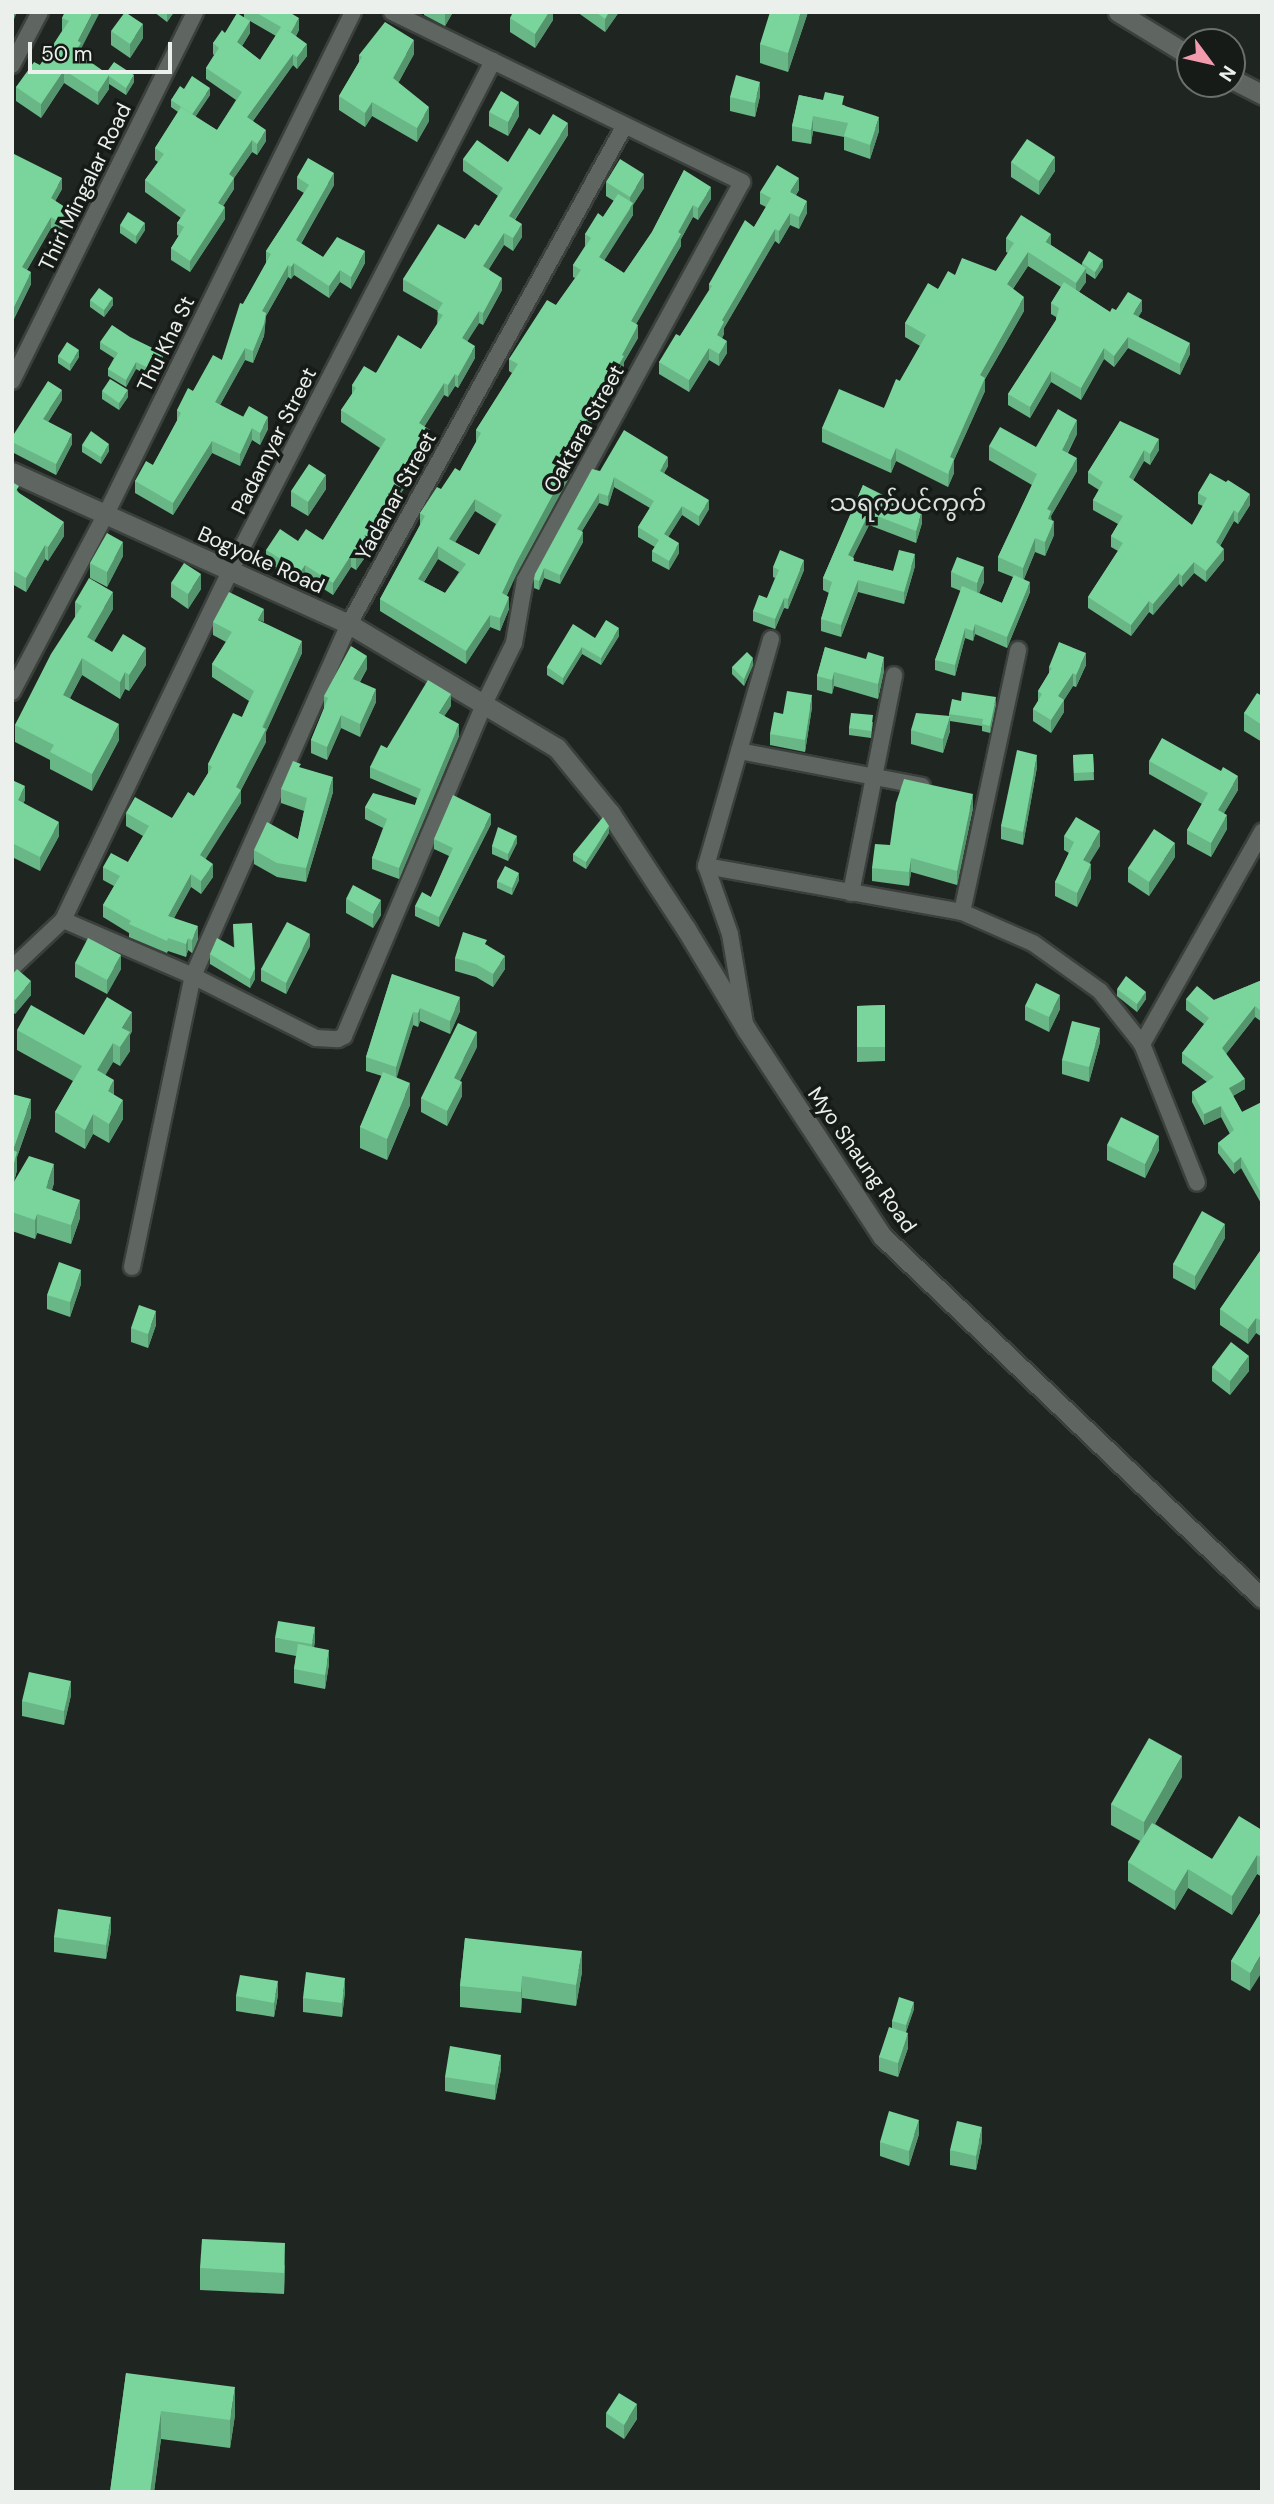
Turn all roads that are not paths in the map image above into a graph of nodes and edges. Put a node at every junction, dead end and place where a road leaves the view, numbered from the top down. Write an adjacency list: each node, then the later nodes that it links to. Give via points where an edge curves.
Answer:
1 (40, 12): 8 (street)
2 (195, 12): 12 (street, Thiri Mingalar Road)
3 (353, 12): 14 (street, Thu Kha St)
4 (392, 12): 7 (street)
5 (1118, 12): 6 (street)
6 (1176, 47)
7 (493, 61): 11 (street); 15 (street, Padamyar Street)
8 (12, 65)
9 (1246, 86): 10 (street)
10 (1262, 94)
11 (625, 125): 16 (street, Yadanar Street); 21 (street, Oaktara Street, via 743,182 525,580 514,643)
12 (12, 381)
13 (12, 472): 14 (street, Bogyoke Road)
14 (106, 514): 15 (street, Bogyoke Road); 20 (street, Thu Kha St)
15 (230, 571): 16 (street, Bogyoke Road); 29 (street, Padamyar Street)
16 (349, 624): 21 (street, Bogyoke Road); 31 (street, Yadanar Street)
17 (771, 639): 22 (street)
18 (1018, 650): 28 (street, via 981,799)
19 (894, 675): 23 (street)
20 (12, 692)
21 (484, 704): 31 (street, Oaktara Street, via 344,1035 316,1038); 32 (street, Myo Shaung Road, via 557,748 610,813)
22 (739, 751): 23 (street); 26 (street)
23 (874, 775): 24 (street); 27 (street)
24 (937, 789)
25 (1262, 832): 33 (street)
26 (706, 866): 27 (street); 32 (street, via 730,934)
27 (851, 893): 28 (street)
28 (962, 912): 33 (street, via 1032,943 1100,990)
29 (63, 920): 30 (street); 31 (street)
30 (12, 968)
31 (193, 976): 35 (street, Yadanar Street)
32 (746, 1029): 36 (street, Myo Shaung Road, via 882,1236)
33 (1142, 1044): 34 (street)
34 (1197, 1183)
35 (132, 1267)
36 (1262, 1598)

